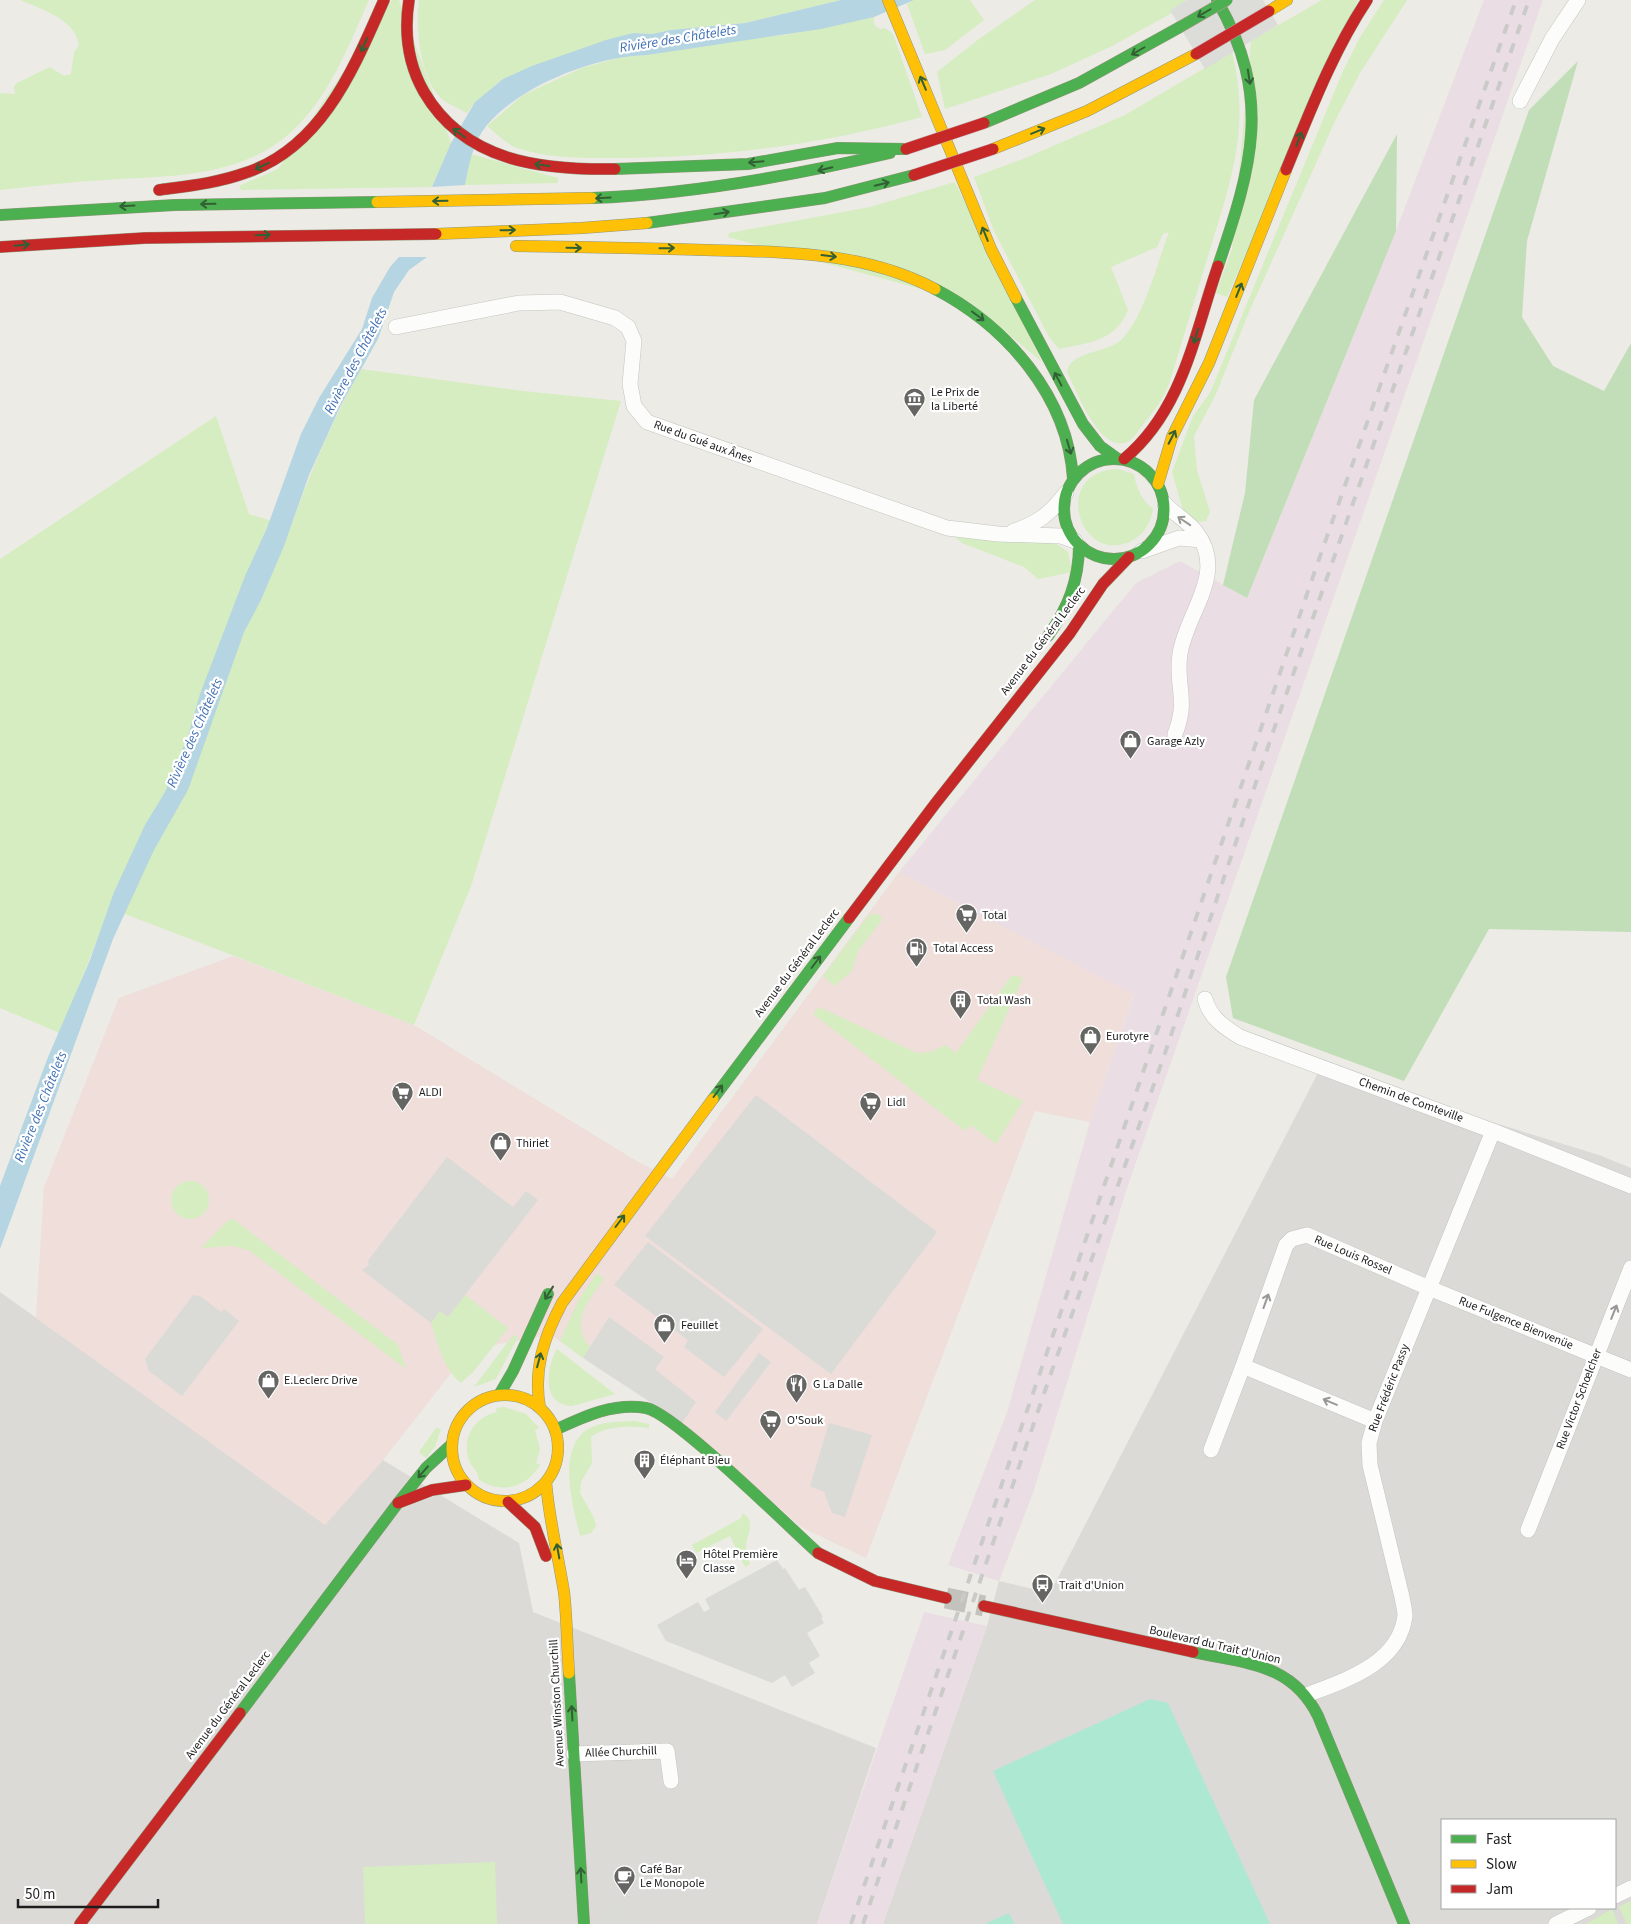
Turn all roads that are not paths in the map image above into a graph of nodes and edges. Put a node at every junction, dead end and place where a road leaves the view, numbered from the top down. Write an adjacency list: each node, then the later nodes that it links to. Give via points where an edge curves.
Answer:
1 (384, 0): 11 (main road, one-way to 11, via 332,106 316,127 286,153 226,180)
2 (409, 0): 10 (main road, one-way to 2, via 839,148 774,160 625,170 536,165 487,150 456,131 436,111 412,64 406,33)
3 (888, 0): 18 (main road, one-way to 3, via 1100,446 1083,424 1013,293 991,249)
4 (1217, 0): 18 (main road, one-way to 18, via 1242,49 1249,74 1252,125 1244,180 1181,380 1147,437)
5 (1227, 0): 10 (main road, one-way to 10, bridge, via 1079,84 984,123)
6 (1287, 0): 13 (main road, one-way to 6, bridge, via 581,228 683,219 826,198 914,175 993,149 1087,111 1196,54)
7 (1367, 0): 20 (main road, one-way to 7, via 1169,443 1202,379 1321,84)
8 (1578, 0): 9 (street, via 1552,39)
9 (1520, 101)
10 (906, 148): 12 (main road, one-way to 12, via 809,172 652,195 575,199 176,204)
11 (146, 191)
12 (0, 215)
13 (460, 231): 14 (main road); 16 (main road, one-way to 13, via 269,235)
14 (480, 246)
15 (500, 246): 19 (main road, one-way to 19, via 802,253 860,260 918,280 978,315 1025,362 1046,392 1060,422 1071,450)
16 (0, 247)
17 (396, 327): 23 (street, Rue du Gué aux Ânes, via 519,302 560,302 615,318 628,327 634,342 630,384 634,406 647,422 923,521 947,528)
18 (1121, 459): 19 (main road, via 1093,463); 20 (main road, via 1141,466)
19 (1073, 480): 21 (main road)
20 (1158, 484): 22 (main road)
21 (1066, 494): 23 (street, Rue du Gué aux Ânes, via 1040,521); 25 (main road, via 1065,518)
22 (1165, 504): 24 (street, one-way to 22, via 1195,530); 26 (main road, via 1160,531 1152,542)
23 (998, 534): 25 (street, Rue du Gué aux Ânes, via 1061,536)
24 (1201, 540): 26 (street, via 1179,538); 28 (street, via 1207,552 1208,571 1202,597 1180,653 1183,708)
25 (1077, 543): 26 (main road, via 1102,558); 27 (main road, Avenue du Général Leclerc, via 1079,566 1073,592 1063,615)
26 (1135, 554): 39 (main road, Avenue du Général Leclerc, one-way to 26, via 535,1374 544,1340 574,1283 935,804 1070,633 1103,584)
27 (1040, 647)
28 (1175, 734)
29 (1205, 999): 30 (street, Chemin de Comteville, via 1208,1011 1221,1025 1240,1037)
30 (1493, 1131): 31 (street, Chemin de Comteville); 34 (street, Rue Frédéric Passy)
31 (1631, 1186)
32 (1631, 1268): 35 (street, Rue Victor Schœlcher, one-way to 32)
33 (554, 1285): 38 (main road, one-way to 38)
34 (1429, 1288): 35 (street, Rue Fulgence Bienvenüe); 36 (street, Rue Louis Rossel, one-way to 34, via 1286,1245 1292,1239 1307,1235); 40 (street, Rue Frédéric Passy)
35 (1597, 1356): 37 (street, Rue Fulgence Bienvenüe); 48 (street, Rue Victor Schœlcher)
36 (1243, 1366): 40 (street, one-way to 36); 43 (street, Rue Louis Rossel)
37 (1631, 1370)
38 (499, 1395): 39 (main road, via 521,1397); 42 (main road, via 481,1401 466,1413 456,1427)
39 (540, 1408): 41 (main road)
40 (1375, 1421): 52 (street, Rue Frédéric Passy, via 1369,1443 1370,1465 1405,1616 1395,1642 1381,1660 1356,1675)
41 (555, 1430): 44 (main road, via 557,1461); 50 (main road, via 584,1416 611,1409 635,1407 657,1412 689,1436 822,1557 875,1581)
42 (452, 1444): 45 (main road, via 454,1466); 47 (main road, Avenue du Général Leclerc, one-way to 47, via 426,1468)
43 (1211, 1450)
44 (546, 1482): 46 (main road, via 529,1496); 53 (main road, Avenue Winston Churchill, one-way to 44, via 564,1595)
45 (466, 1485): 46 (main road, via 485,1498); 47 (main road, via 432,1490)
46 (508, 1502): 49 (main road, via 535,1527 542,1542)
47 (398, 1503): 58 (main road, Avenue du Général Leclerc)
48 (1528, 1530)
49 (548, 1572)
50 (946, 1598)
51 (984, 1606): 52 (main road, Boulevard du Trait d'Union, via 1268,1669 1289,1678)
52 (1307, 1695): 60 (main road, Boulevard du Trait d'Union)
53 (574, 1754): 54 (street, Allée Churchill, via 667,1751); 59 (main road, Avenue Winston Churchill, one-way to 53)
54 (672, 1781)
55 (1631, 1888): 56 (street)
56 (1616, 1896)
57 (1587, 1909): 61 (street)
58 (80, 1924)
59 (584, 1924)
60 (1404, 1924)
61 (1556, 1924)

